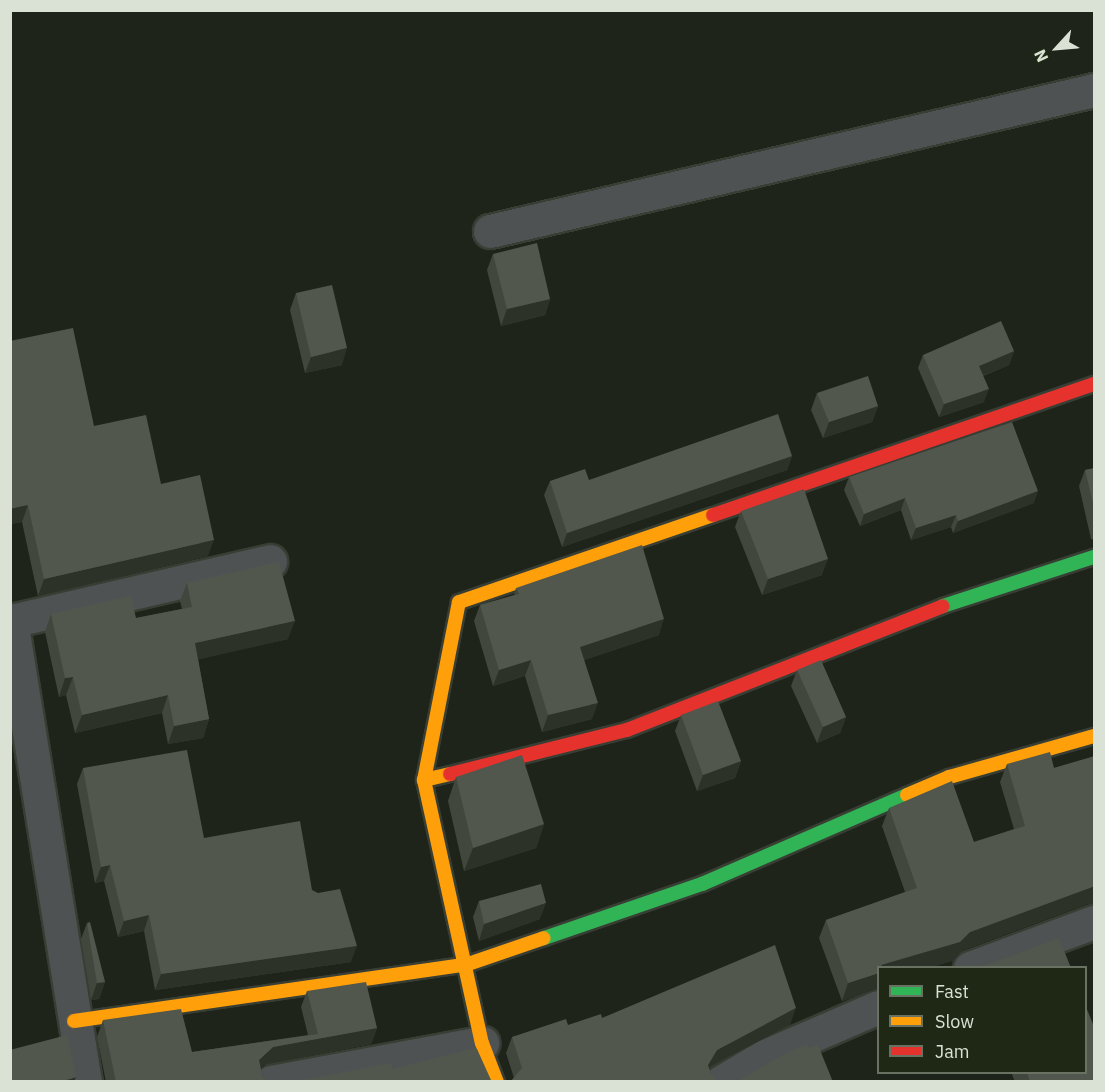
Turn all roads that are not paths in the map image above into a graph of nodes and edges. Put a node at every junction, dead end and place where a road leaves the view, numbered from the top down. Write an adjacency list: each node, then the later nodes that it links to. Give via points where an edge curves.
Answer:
1 (1095, 90): 2 (street)
2 (490, 231)
3 (1095, 384): 7 (street, via 459,602)
4 (1095, 557): 7 (street, via 946,605 627,730)
5 (270, 561): 12 (street, via 11,621)
6 (1095, 736): 9 (street, via 950,777 702,885)
7 (424, 780): 9 (street)
8 (1095, 921): 10 (street)
9 (465, 965): 12 (street); 13 (street)
10 (975, 966)
11 (877, 1008): 17 (street, via 765,1056)
12 (74, 1021): 14 (street)
13 (482, 1043): 15 (street); 16 (street)
14 (85, 1082)
15 (271, 1082)
16 (496, 1082)
17 (722, 1082)

